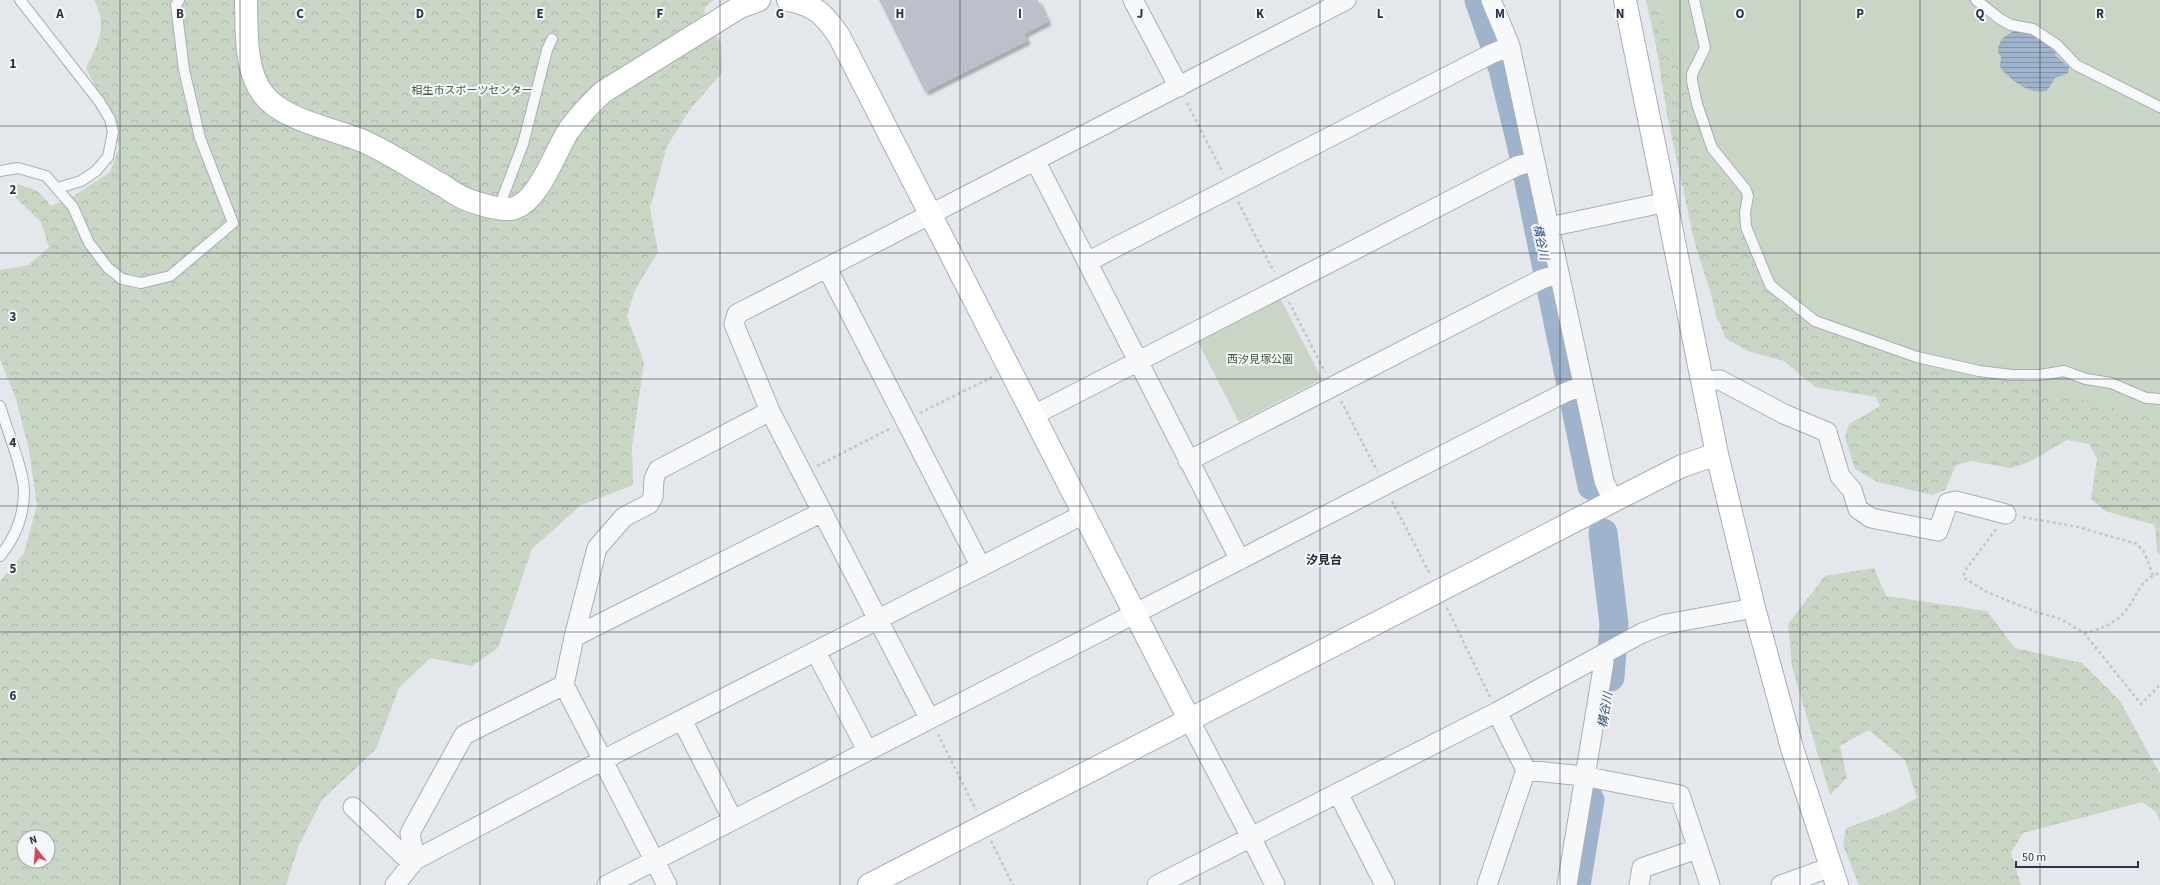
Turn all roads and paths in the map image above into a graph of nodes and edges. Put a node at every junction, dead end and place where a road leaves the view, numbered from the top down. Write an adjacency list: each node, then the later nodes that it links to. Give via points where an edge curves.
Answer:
1 (20, 0): 19 (lane, via 99,100 114,132 108,157 96,171 81,181)
2 (179, 0): 19 (lane, via 176,5 184,70 200,138 233,224 170,276 141,283 122,279 108,268 89,244 73,207)
3 (246, 0): 21 (street, via 248,42 255,80 263,94 272,102 289,114 364,141 467,199)
4 (759, 0): 21 (street, via 740,7 603,92 586,107 569,131 528,201 514,208)
5 (788, 0): 22 (street, via 820,11 840,36)
6 (1133, 0): 14 (street)
7 (1346, 0): 14 (street)
8 (1491, 0): 13 (street)
9 (1625, 0): 20 (street)
10 (1694, 0): 30 (lane, via 1705,48 1692,74 1697,104 1712,148 1746,190 1746,227 1770,285 1815,321 1917,357 1979,371 2012,375 2040,375 2064,371 2111,384 2146,398)
11 (1976, 0): 15 (lane, via 2011,25 2033,29 2057,45 2076,65)
12 (552, 39): 21 (lane, via 523,144)
13 (1501, 50): 17 (street); 24 (street)
14 (1179, 87): 16 (street)
15 (2160, 107)
16 (1035, 160): 22 (street); 24 (street)
17 (1527, 163): 23 (street); 27 (street)
18 (0, 171): 19 (lane, via 18,168 32,170 46,176)
19 (58, 188)
20 (1667, 202): 23 (street); 28 (street)
21 (499, 207)
22 (930, 214): 25 (street); 33 (street)
23 (1549, 227): 26 (street)
24 (1087, 262): 27 (street)
25 (827, 268): 32 (street, via 736,314 734,324); 42 (street)
26 (1552, 276): 29 (street); 35 (street)
27 (1138, 361): 33 (street); 35 (street)
28 (1702, 381): 34 (street); 39 (street, via 1720,380 1784,414 1827,432 1840,476 1852,490 1858,509 1871,518 1938,530 1948,503 1956,501)
29 (1575, 389): 36 (street, via 1604,482); 41 (street, via 1383,484)
30 (2160, 399)
31 (0, 406): 40 (lane, via 24,491 18,527)
32 (770, 411): 37 (street); 49 (street, via 658,470 649,504 624,517 597,548)
33 (1034, 415): 38 (street)
34 (1717, 454): 36 (street, via 1682,466); 45 (street)
35 (1188, 460): 41 (street)
36 (1613, 501): 57 (street)
37 (822, 512): 47 (street); 49 (street)
38 (1084, 514): 42 (street); 46 (street)
39 (2006, 514): 44 (path, via 2078,527 2137,544 2144,552); 48 (path, via 1964,572 1964,578 1987,592 2061,619)
40 (0, 556)
41 (1240, 560): 46 (street)
42 (981, 567): 47 (street)
43 (2160, 573): 44 (path)
44 (2153, 575): 48 (path, via 2144,582 2121,616 2103,628)
45 (1754, 608): 50 (street, via 1666,624); 70 (street, via 1792,748)
46 (1136, 614): 55 (street); 57 (street)
47 (878, 620): 51 (street); 55 (street)
48 (2084, 633): 53 (path, via 2141,704)
49 (574, 636): 52 (street)
50 (1611, 650): 54 (street); 61 (street, via 1604,662)
51 (816, 652): 56 (street); 58 (street)
52 (564, 685): 59 (street); 68 (street, via 464,735 410,833)
53 (2160, 685)
54 (1497, 712): 60 (street); 62 (street)
55 (929, 718): 58 (street); 65 (path)
56 (682, 720): 59 (street); 64 (street)
57 (1189, 720): 65 (street); 66 (street)
58 (867, 750): 64 (street)
59 (604, 760): 68 (street); 69 (street)
60 (1526, 770): 61 (street); 80 (street)
61 (1590, 778): 67 (street, via 1680,795); 81 (street)
62 (1338, 793): 66 (street); 79 (street)
63 (353, 807): 68 (street, via 404,856)
64 (732, 820): 69 (street)
65 (984, 827): 71 (street); 76 (path)
66 (1251, 837): 77 (street); 78 (street)
67 (1697, 849): 82 (street, via 1642,868); 83 (street)
68 (415, 860): 72 (street)
69 (655, 860): 73 (street); 74 (street)
70 (1834, 876): 84 (street)
71 (891, 880): 75 (street)
72 (395, 885)
73 (607, 885)
74 (668, 885)
75 (869, 885)
76 (1013, 885)
77 (1157, 885)
78 (1274, 885)
79 (1385, 885)
80 (1487, 885)
81 (1567, 885)
82 (1639, 885)
83 (1710, 885)
84 (1781, 885)

